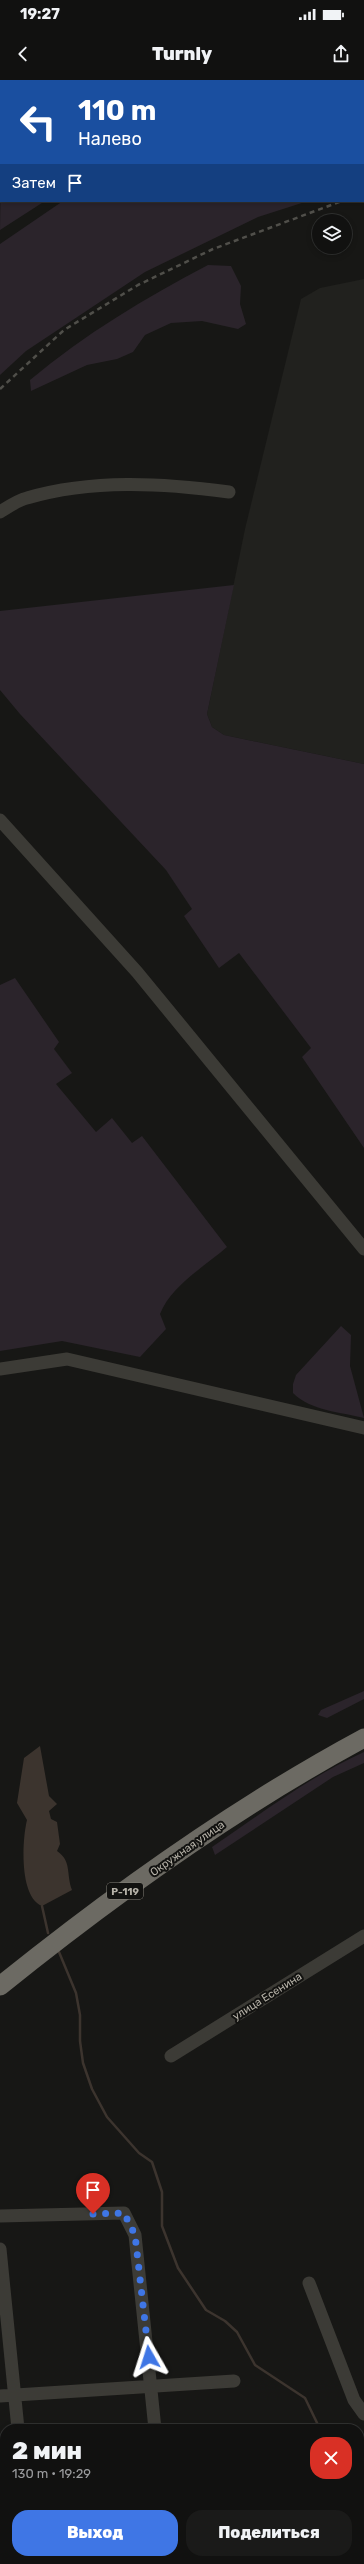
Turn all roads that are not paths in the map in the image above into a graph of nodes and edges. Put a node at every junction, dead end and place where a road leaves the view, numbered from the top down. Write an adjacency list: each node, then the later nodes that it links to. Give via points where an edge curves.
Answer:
1 (229, 492): 2 (street, via 183,486 90,485 25,498)
2 (0, 512)
3 (0, 820): 4 (street, via 137,972)
4 (364, 1249)
5 (0, 1369): 6 (street, via 67,1359)
6 (364, 1428)
7 (364, 1738): 9 (highway, Окружная улица / Р-119, via 300,1773 216,1827 68,1932)
8 (364, 1936): 10 (street, улица Есенина)
9 (0, 1986)
10 (171, 2056)
11 (0, 2216): 15 (street, via 124,2213 135,2235)
12 (0, 2249): 16 (street)
13 (309, 2283): 18 (street, via 354,2400)
14 (234, 2381): 15 (street)
15 (152, 2387): 16 (street); 20 (street)
16 (16, 2395): 17 (street); 19 (street)
17 (0, 2396)
18 (364, 2414)
19 (18, 2424)
20 (155, 2424)

